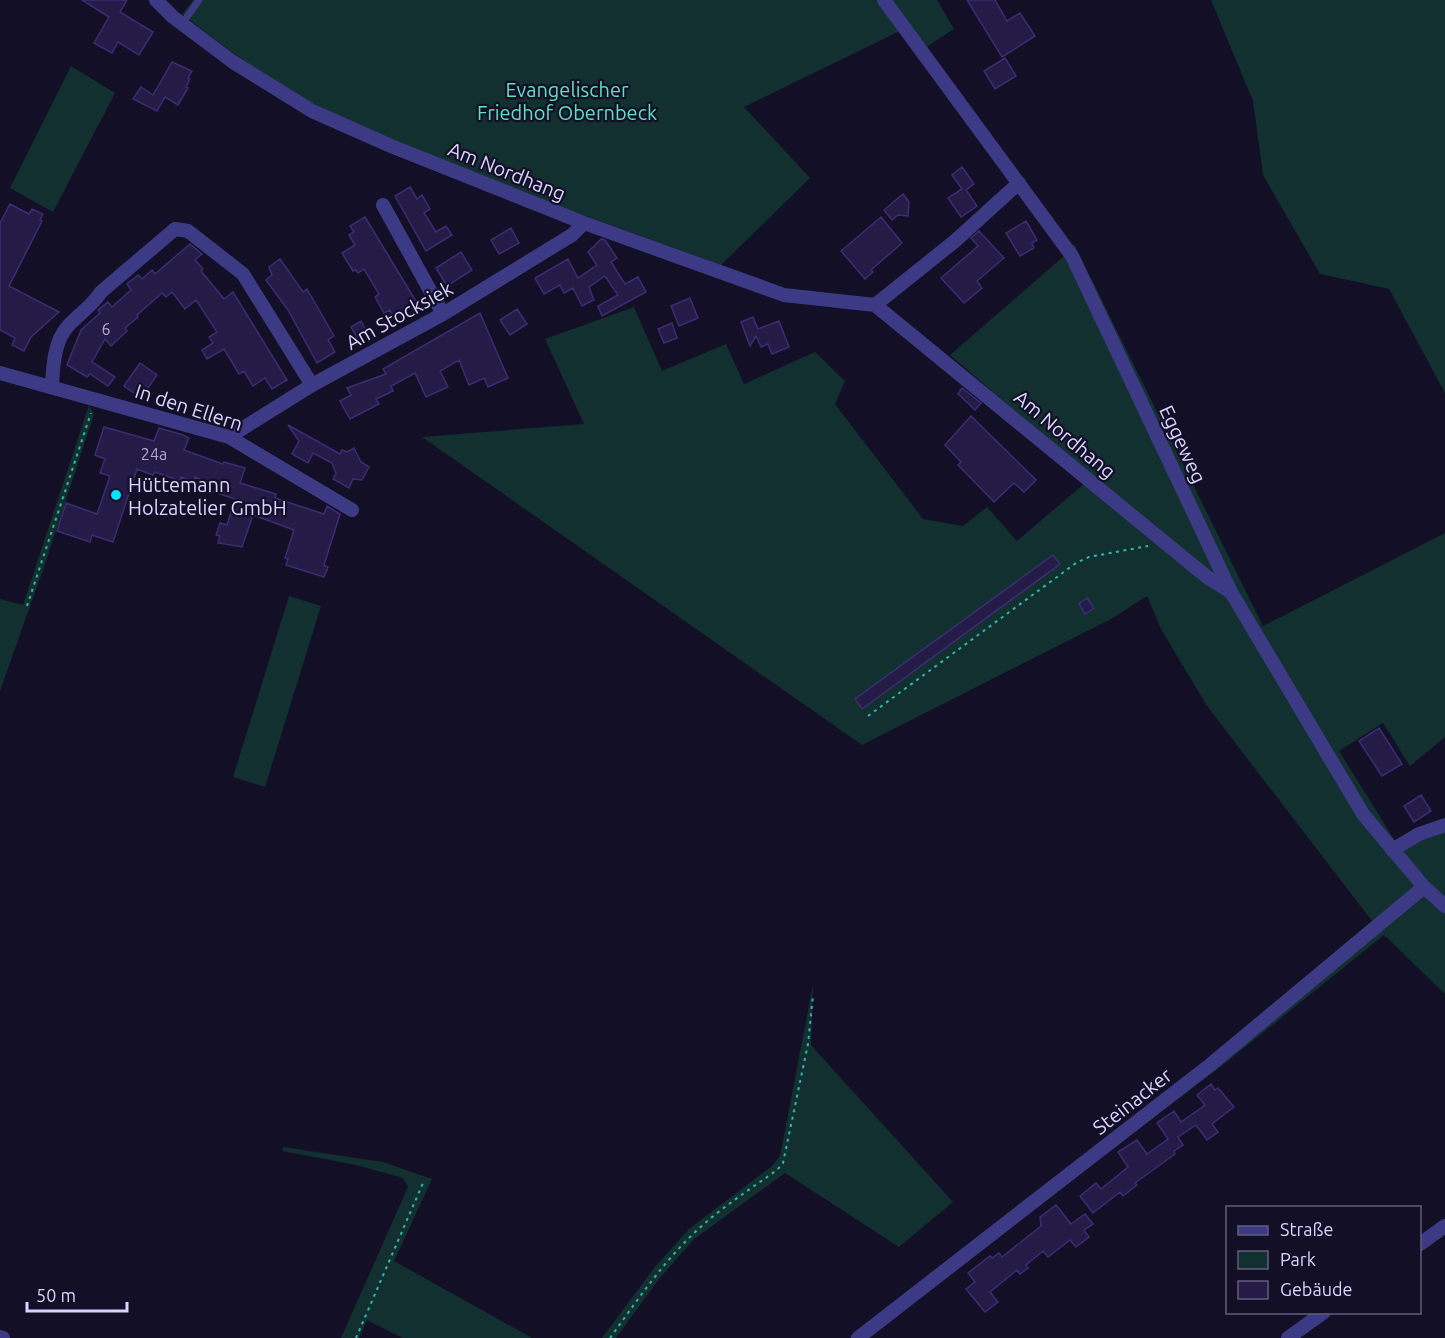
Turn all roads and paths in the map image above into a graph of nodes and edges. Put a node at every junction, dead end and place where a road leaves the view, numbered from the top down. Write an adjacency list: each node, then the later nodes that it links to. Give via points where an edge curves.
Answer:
1 (156, 0): 4 (street, Am Nordhang)
2 (199, 0): 4 (lane)
3 (884, 0): 5 (street, Eggeweg)
4 (182, 24): 7 (street, Am Nordhang, via 233,62 312,111)
5 (1019, 183): 8 (street); 17 (street, Eggeweg, via 1072,256)
6 (382, 205): 9 (street)
7 (584, 223): 8 (street, Am Nordhang, via 784,295); 9 (street, Am Stocksiek, via 572,235)
8 (875, 305): 16 (street, Am Nordhang)
9 (443, 314): 11 (street, Am Stocksiek)
10 (0, 373): 12 (street, In den Ellern)
11 (312, 385): 12 (street, via 243,274 188,231 175,229 101,292 67,327 54,363); 14 (street, Am Stocksiek)
12 (52, 386): 13 (street, In den Ellern)
13 (96, 399): 14 (street, In den Ellern); 18 (path)
14 (229, 437): 15 (street, In den Ellern)
15 (352, 510)
16 (1166, 542): 17 (street, Am Nordhang, via 1207,577); 19 (path, via 1076,563)
17 (1231, 591): 21 (street, Eggeweg, via 1363,814)
18 (27, 606)
19 (868, 716)
20 (1445, 825): 21 (street)
21 (1392, 850): 22 (street, Eggeweg)
22 (1424, 887): 23 (street, Eggeweg); 31 (street, Steinacker, via 1210,1065)
23 (1445, 906)
24 (813, 995): 30 (path, via 806,1055 783,1163 692,1235 656,1275)
25 (423, 1183): 29 (path)
26 (1445, 1226): 27 (street)
27 (1421, 1243)
28 (1321, 1314): 32 (street)
29 (356, 1338)
30 (610, 1338)
31 (858, 1338)
32 (1288, 1338)

